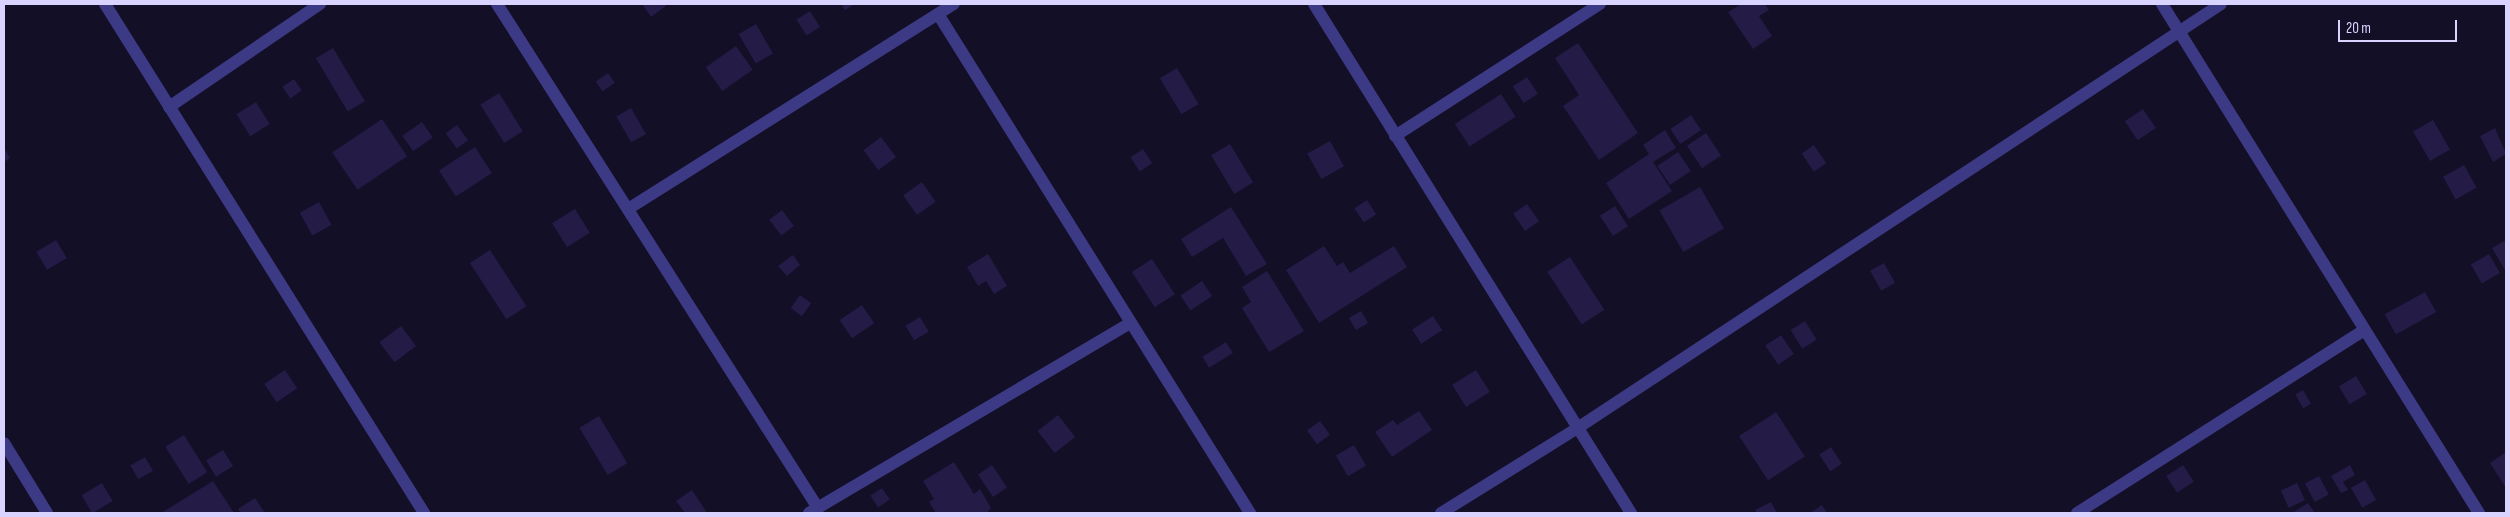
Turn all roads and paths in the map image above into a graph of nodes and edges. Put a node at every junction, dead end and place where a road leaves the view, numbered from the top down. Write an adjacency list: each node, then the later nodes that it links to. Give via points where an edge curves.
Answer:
1 (105, 4): 11 (street)
2 (320, 4): 11 (street)
3 (497, 4): 13 (street)
4 (954, 4): 9 (street)
5 (1314, 4): 12 (street)
6 (1600, 4): 12 (street)
7 (2162, 4): 10 (street)
8 (2221, 4): 10 (street)
9 (938, 14): 13 (street); 14 (street)
10 (2179, 31): 15 (street); 16 (street)
11 (169, 107): 20 (street)
12 (1395, 136): 16 (street)
13 (628, 209): 18 (street)
14 (1129, 324): 18 (street); 21 (street)
15 (2364, 330): 24 (street); 25 (street)
16 (1576, 429): 22 (street); 23 (street)
17 (4, 443): 19 (street)
18 (813, 511)
19 (47, 513)
20 (424, 513)
21 (1250, 513)
22 (1441, 513)
23 (1630, 513)
24 (2077, 513)
25 (2479, 513)

